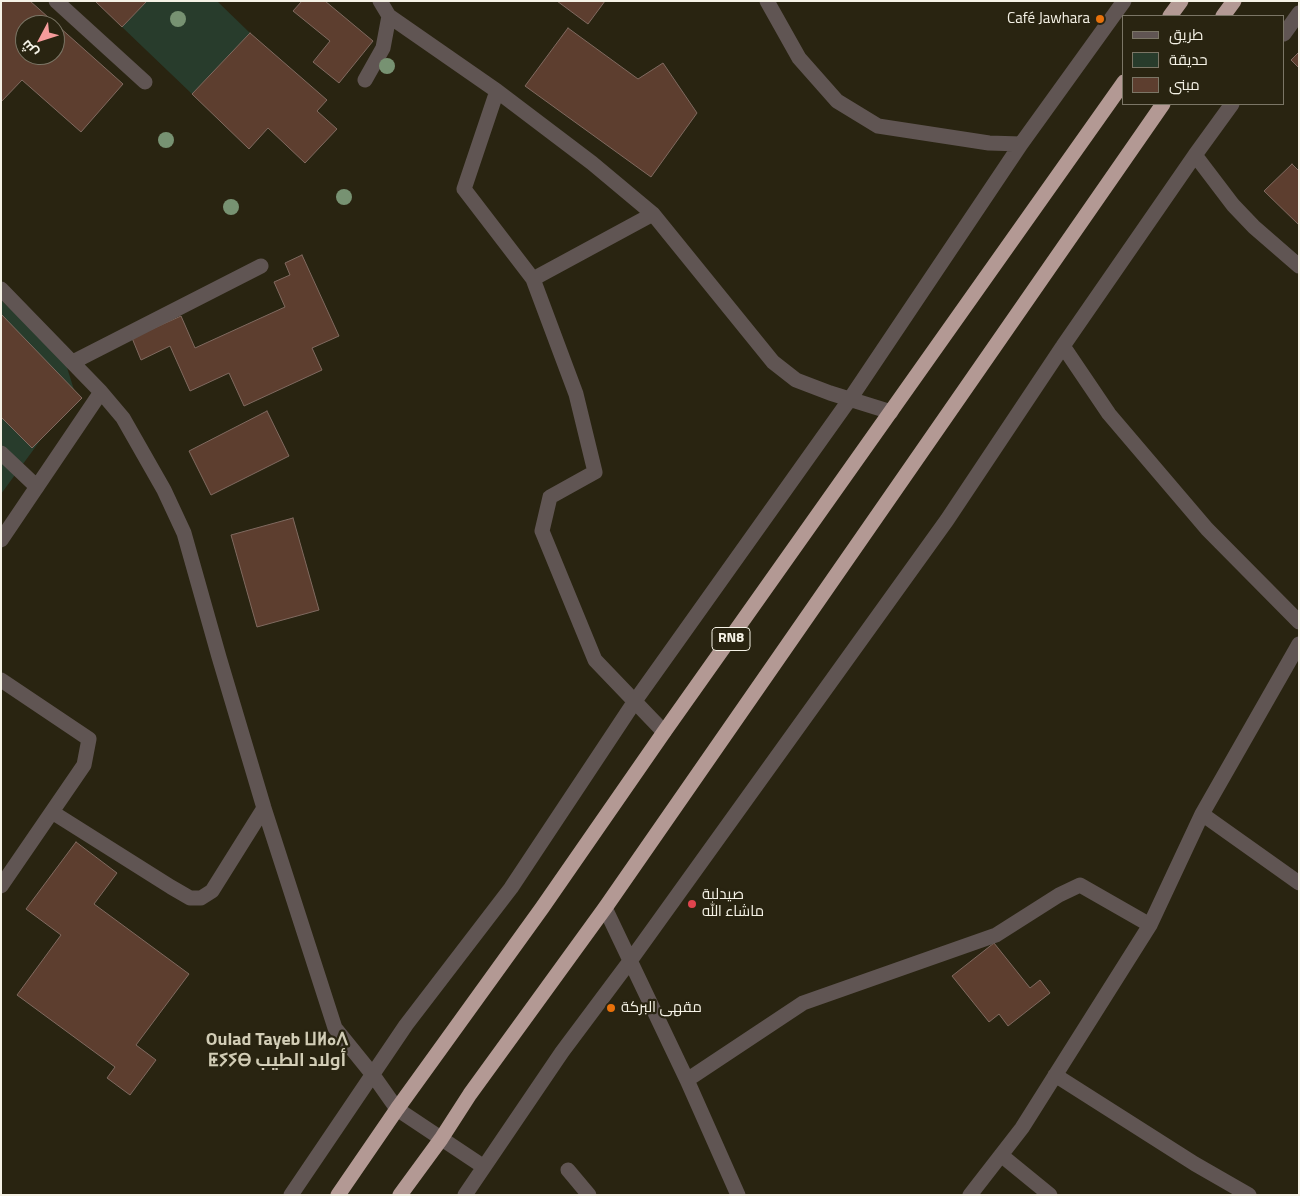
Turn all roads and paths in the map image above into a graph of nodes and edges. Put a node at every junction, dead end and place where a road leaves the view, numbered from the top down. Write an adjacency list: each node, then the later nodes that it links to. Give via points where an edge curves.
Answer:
1 (56, 1): 13 (street)
2 (380, 1): 10 (street)
3 (767, 1): 18 (street, via 799,58 837,101 878,126 989,143)
4 (1124, 1): 18 (street)
5 (1181, 1): 8 (highway)
6 (1234, 1): 9 (highway)
7 (1299, 13): 11 (street)
8 (1171, 15)
9 (1224, 15)
10 (389, 16): 12 (street, via 383,48); 15 (street)
11 (1285, 33)
12 (365, 80)
13 (145, 82)
14 (1122, 85): 29 (highway, RN8)
15 (497, 91): 20 (street, via 592,163); 23 (street, via 464,189)
16 (1161, 105): 43 (highway)
17 (1231, 105): 19 (street)
18 (1021, 144): 28 (street)
19 (1195, 155): 22 (street, via 1244,216); 25 (street)
20 (652, 214): 23 (street); 28 (street, via 773,362 796,380)
21 (261, 266): 26 (street)
22 (1299, 266)
23 (533, 279): 36 (street, via 576,394 595,472 550,497 542,531 595,660)
24 (1, 289): 26 (street)
25 (1063, 346): 33 (street, via 1109,414 1195,515); 45 (street, via 947,520)
26 (73, 362): 27 (street)
27 (101, 392): 31 (street); 38 (street, via 123,418 138,443 184,533)
28 (850, 399): 29 (street); 36 (street)
29 (891, 412): 37 (highway, RN8)
30 (1, 453): 31 (street)
31 (37, 487): 32 (street)
32 (1, 540)
33 (1299, 622)
34 (1299, 644): 40 (street)
35 (1, 680): 39 (street, via 89,739 84,765)
36 (635, 701): 37 (street); 46 (street, via 511,888 406,1025)
37 (664, 732): 49 (highway, RN8)
38 (264, 808): 39 (street, via 212,891 201,898 190,898 170,887); 46 (street, via 335,1028)
39 (52, 812): 42 (street)
40 (1202, 814): 41 (street); 44 (street)
41 (1299, 883)
42 (1, 886)
43 (605, 908): 45 (street); 50 (highway)
44 (1150, 925): 47 (street); 48 (street, via 1080,884 996,935 803,1003)
45 (630, 961): 48 (street); 52 (street, via 562,1052)
46 (373, 1075): 49 (street); 55 (street)
47 (1055, 1075): 51 (street); 62 (street)
48 (686, 1080): 54 (street)
49 (397, 1108): 50 (street); 56 (highway, RN8)
50 (441, 1139): 52 (street); 57 (highway)
51 (1001, 1155): 60 (street); 61 (street)
52 (484, 1168): 58 (street)
53 (568, 1170): 59 (street)
54 (732, 1191)
55 (291, 1195)
56 (338, 1195)
57 (400, 1195)
58 (465, 1195)
59 (589, 1195)
60 (970, 1195)
61 (1050, 1195)
62 (1249, 1195)

